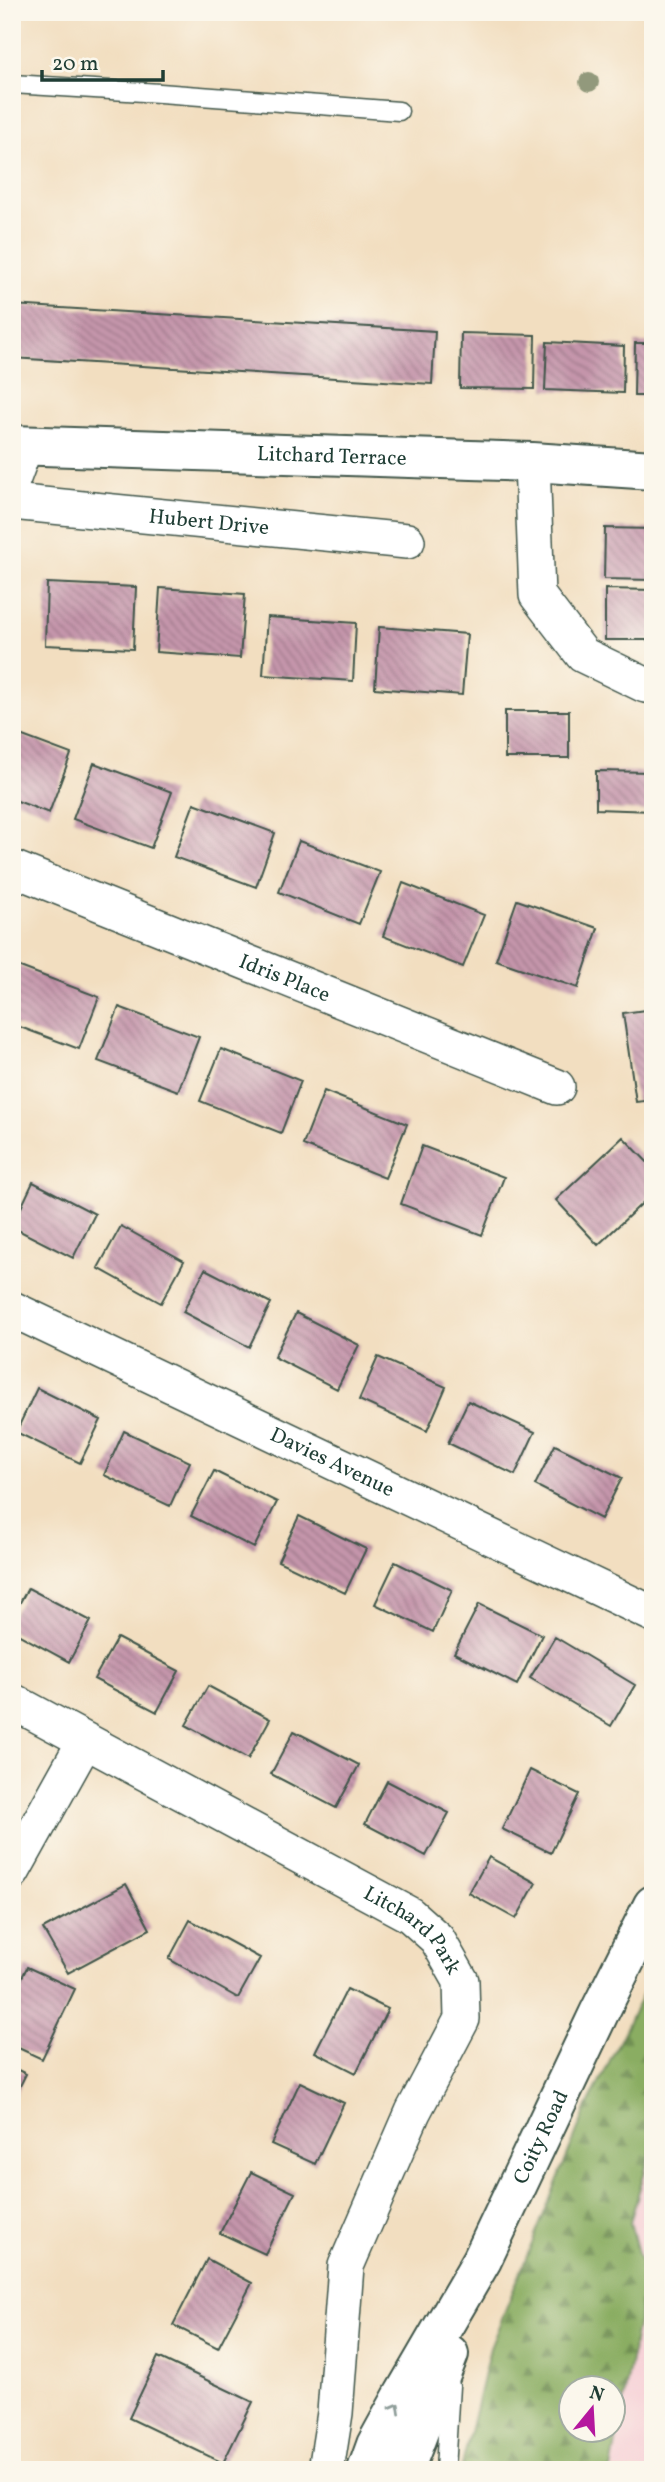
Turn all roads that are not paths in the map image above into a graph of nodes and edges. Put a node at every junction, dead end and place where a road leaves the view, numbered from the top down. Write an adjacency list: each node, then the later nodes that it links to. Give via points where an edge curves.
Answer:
1 (12, 84): 2 (lane)
2 (399, 111)
3 (19, 445): 4 (main road, Litchard Terrace); 6 (street)
4 (532, 462): 5 (main road, Litchard Terrace); 9 (street, via 537,595 583,655)
5 (653, 470)
6 (12, 481)
7 (12, 502): 8 (street, Hubert Drive)
8 (407, 541)
9 (653, 686)
10 (12, 868): 11 (street, Idris Place)
11 (557, 1087)
12 (12, 1309): 13 (street, Davies Avenue)
13 (653, 1615)
14 (12, 1701): 15 (street, Litchard Park)
15 (85, 1741): 16 (street); 20 (street, Litchard Park, via 410,1915 437,1939 461,1981 462,2019 413,2112 346,2266)
16 (12, 1872)
17 (653, 1905): 18 (main road, Coity Road)
18 (482, 2260): 19 (main road, Coity Road); 21 (main road, Coity Road, one-way to 18, via 393,2413)
19 (453, 2344): 22 (main road, Coity Road); 23 (lane)
20 (326, 2470)
21 (367, 2470)
22 (404, 2470)
23 (444, 2470)

